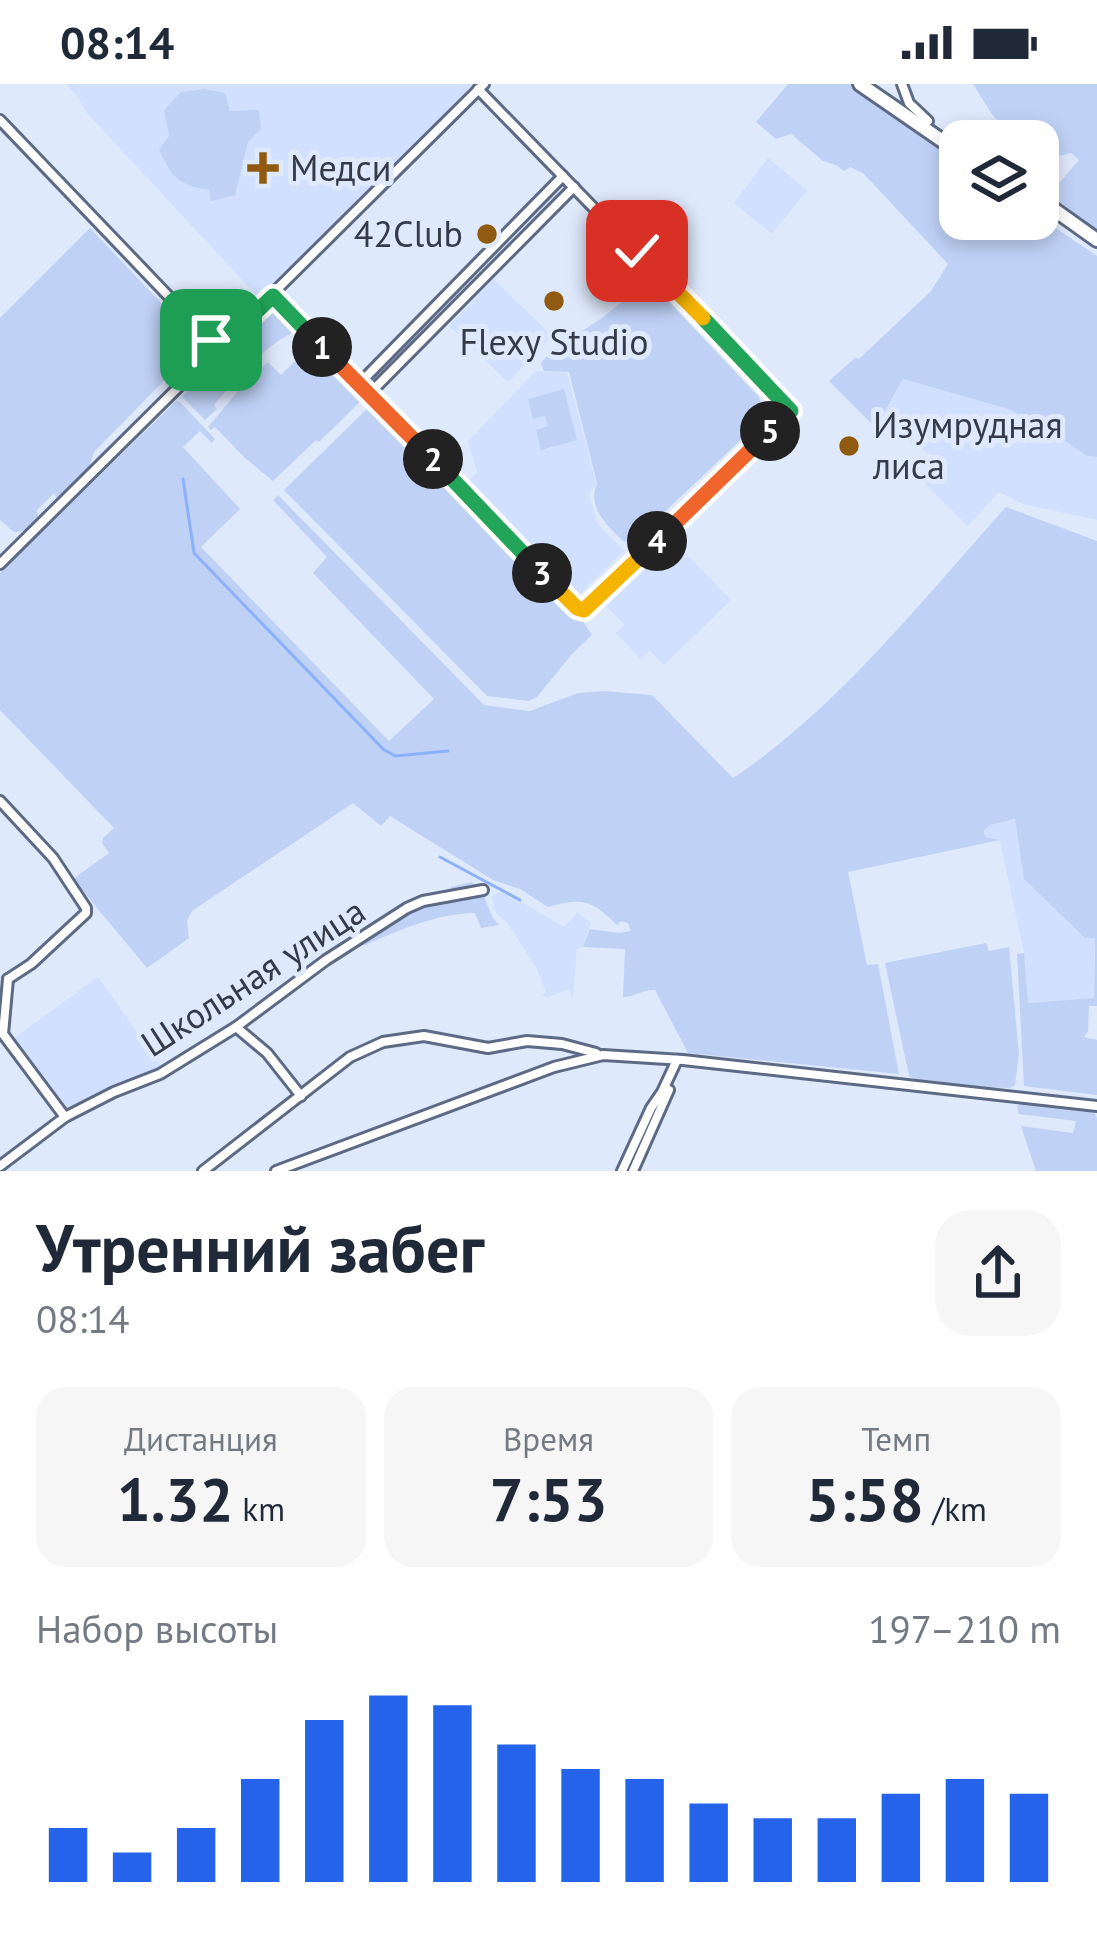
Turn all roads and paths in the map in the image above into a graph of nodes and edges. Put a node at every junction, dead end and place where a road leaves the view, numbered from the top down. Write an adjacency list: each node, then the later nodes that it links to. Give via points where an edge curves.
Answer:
1 (860, 84): 8 (main road)
2 (875, 84): 6 (main road)
3 (902, 84): 6 (street)
4 (481, 87): 9 (street); 14 (street)
5 (0, 120): 15 (street)
6 (928, 121): 7 (main road)
7 (939, 129)
8 (939, 139)
9 (563, 176): 10 (street); 16 (street)
10 (574, 187): 17 (street); 17 (street, via 791,411 587,608 577,608)
11 (1059, 214): 13 (main road)
12 (1059, 221): 13 (main road)
13 (1097, 244)
14 (273, 296): 15 (street); 16 (street)
15 (218, 348): 18 (street)
16 (359, 384): 17 (street)
17 (369, 394)
18 (0, 564)
19 (0, 801): 21 (street, via 63,871 86,913 31,964)
20 (483, 890): 22 (street, Школьная улица, via 407,908)
21 (4, 975): 23 (street)
22 (236, 1027): 26 (street); 28 (street, Школьная улица)
23 (4, 1043): 28 (street)
24 (603, 1055): 25 (street); 26 (street, via 562,1044 488,1048 410,1036 359,1052); 31 (street)
25 (680, 1059): 27 (street); 32 (street); 33 (street)
26 (301, 1096): 30 (street)
27 (1097, 1106)
28 (65, 1118): 29 (street, Школьная улица)
29 (0, 1166)
30 (203, 1171)
31 (276, 1171)
32 (622, 1171)
33 (632, 1171)

